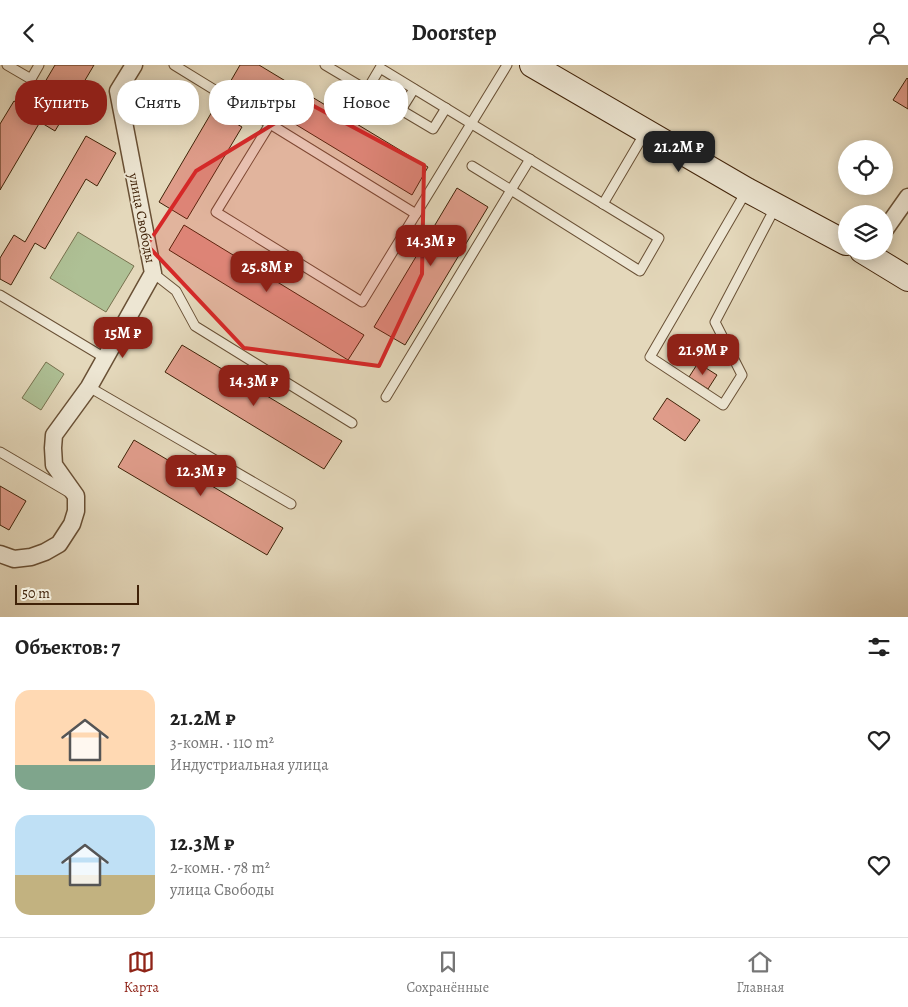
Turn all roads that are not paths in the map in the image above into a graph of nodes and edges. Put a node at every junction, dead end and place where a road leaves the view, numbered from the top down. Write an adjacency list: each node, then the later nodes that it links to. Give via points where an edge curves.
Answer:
1 (7, 65): 2 (lane, via 31,79)
2 (39, 65)
3 (134, 65): 28 (street, улица Свободы, via 118,91)
4 (174, 65): 9 (lane)
5 (326, 65): 8 (lane, via 367,90)
6 (508, 65): 13 (lane)
7 (532, 65): 16 (street)
8 (378, 67): 11 (lane)
9 (187, 69): 10 (lane)
10 (209, 83)
11 (414, 89): 12 (lane); 12 (lane, via 402,110 409,115 433,129)
12 (446, 108): 13 (lane)
13 (471, 124): 17 (lane); 24 (lane)
14 (269, 125): 24 (lane, via 216,212 362,302)
15 (273, 125): 24 (lane)
16 (646, 131): 20 (street); 22 (lane)
17 (530, 159): 19 (lane); 22 (lane)
18 (472, 166): 19 (lane)
19 (511, 190): 22 (lane, via 640,271 659,238); 33 (lane)
20 (747, 190): 23 (street); 23 (lane, via 650,357 723,405 742,375 715,322)
21 (908, 197): 25 (street)
22 (603, 204)
23 (776, 206): 26 (street)
24 (416, 214)
25 (893, 218)
26 (838, 239)
27 (878, 260): 29 (street)
28 (153, 273): 31 (street, улица Свободы); 34 (lane, via 176,291 195,326)
29 (908, 279)
30 (0, 295): 31 (lane)
31 (105, 358): 32 (street, улица Свободы)
32 (89, 387): 36 (street, улица Свободы, via 54,435 54,465); 37 (lane)
33 (386, 397)
34 (352, 423)
35 (0, 452): 36 (lane)
36 (76, 497): 38 (street, via 72,523 59,544 31,557 14,559)
37 (291, 504)
38 (0, 554)

